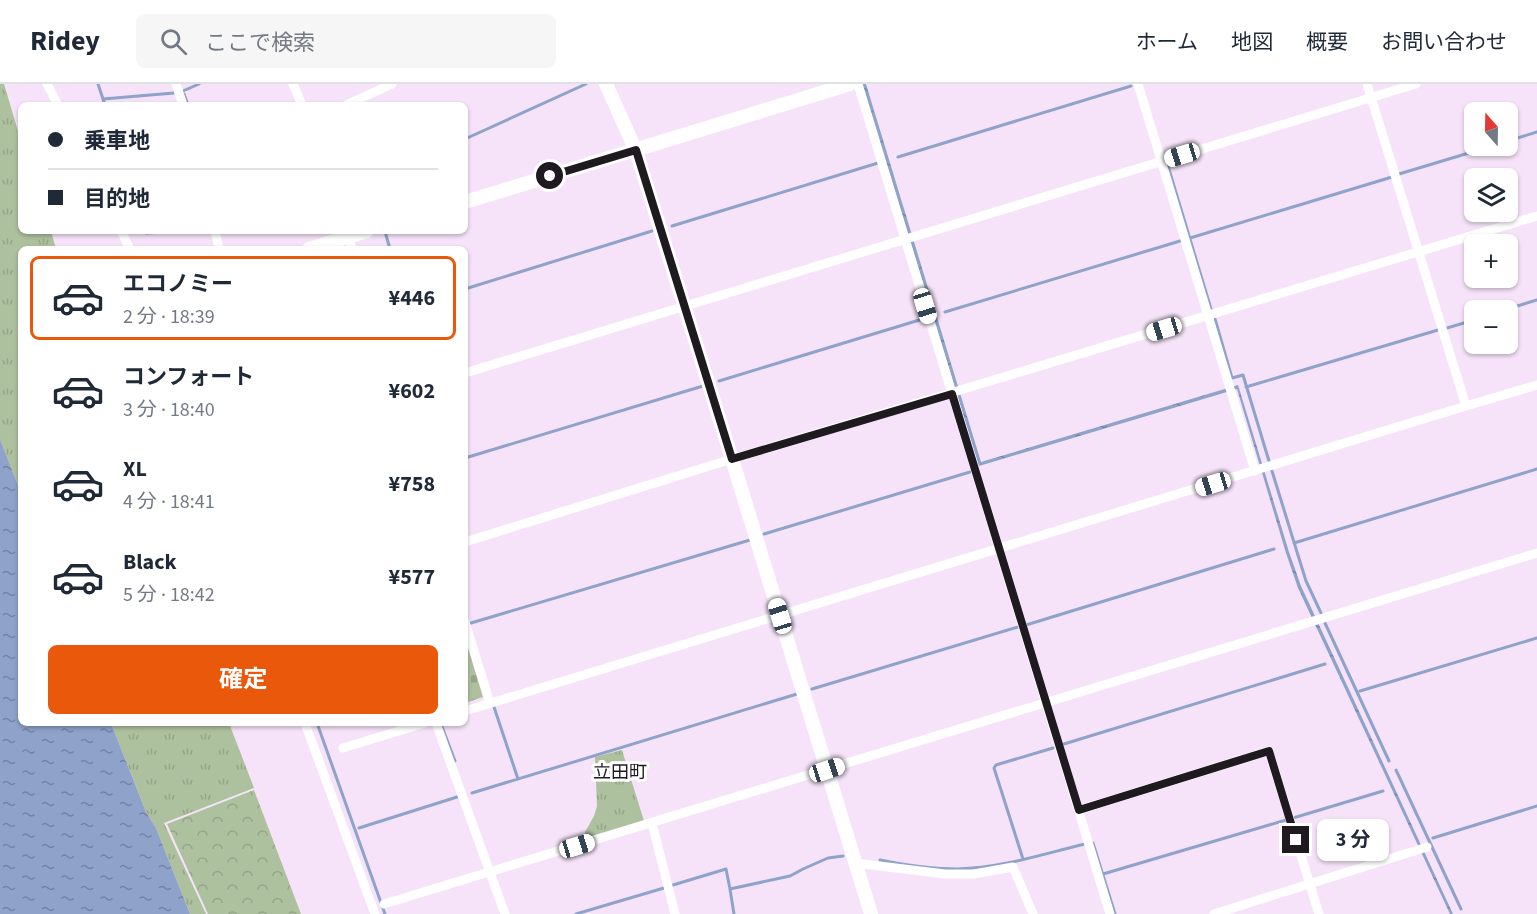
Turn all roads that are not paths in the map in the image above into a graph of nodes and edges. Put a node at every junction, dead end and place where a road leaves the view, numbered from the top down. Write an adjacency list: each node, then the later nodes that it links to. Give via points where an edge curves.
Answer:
1 (47, 84): 12 (street)
2 (176, 84): 13 (street)
3 (292, 84): 14 (street)
4 (392, 84): 15 (street)
5 (606, 84): 16 (street)
6 (850, 84): 16 (street)
7 (858, 84): 21 (street)
8 (1138, 84): 17 (street)
9 (1367, 84): 11 (street)
10 (1416, 84): 11 (street)
11 (1371, 98): 17 (street); 23 (street)
12 (56, 102)
13 (182, 102)
14 (301, 102)
15 (353, 102)
16 (636, 150): 18 (street); 24 (street)
17 (1161, 161): 21 (street); 25 (street)
18 (468, 201)
19 (1537, 216): 23 (street)
20 (358, 236): 22 (street)
21 (909, 239): 24 (street); 28 (street)
22 (320, 246)
23 (1418, 252): 25 (street); 29 (street)
24 (685, 306): 26 (street); 30 (street)
25 (1208, 315): 28 (street); 31 (street)
26 (468, 372)
27 (1537, 385): 29 (street)
28 (956, 392): 30 (street); 33 (street)
29 (1466, 406): 31 (street)
30 (732, 459): 32 (street); 35 (street)
31 (1259, 470): 33 (street)
32 (468, 541)
33 (999, 549): 35 (street); 37 (street)
34 (1537, 553): 37 (street)
35 (780, 616): 38 (street); 44 (street)
36 (468, 632): 38 (street)
37 (1045, 702): 44 (street); 45 (street)
38 (490, 704): 39 (street)
39 (468, 710)
40 (306, 726): 52 (street)
41 (415, 726): 43 (street)
42 (437, 726): 49 (street)
43 (343, 748)
44 (827, 770): 46 (street); 48 (street)
45 (1079, 810): 50 (street, via 1269,751); 57 (street)
46 (652, 823): 49 (street); 54 (street)
47 (1427, 847): 50 (street)
48 (855, 863): 55 (street); 56 (street, via 945,874 1013,867)
49 (489, 873): 51 (street); 53 (street)
50 (1310, 885): 58 (street); 59 (street)
51 (384, 904)
52 (375, 914)
53 (505, 914)
54 (675, 914)
55 (871, 914)
56 (1033, 914)
57 (1110, 914)
58 (1214, 914)
59 (1319, 914)

